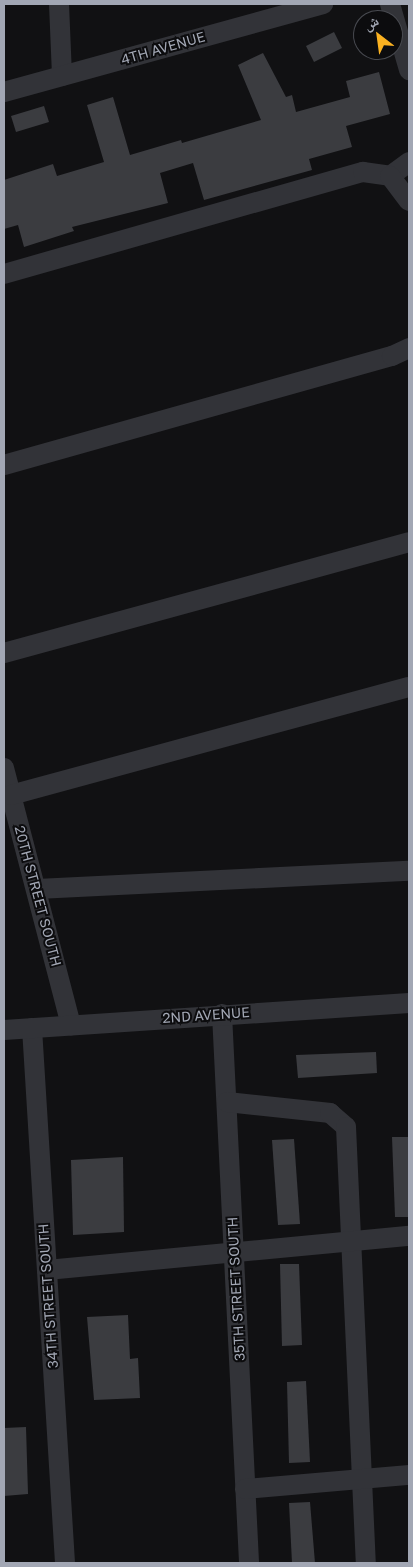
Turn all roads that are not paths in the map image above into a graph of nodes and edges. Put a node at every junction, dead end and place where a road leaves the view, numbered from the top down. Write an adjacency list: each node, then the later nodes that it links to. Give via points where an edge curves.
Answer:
1 (59, 4): 6 (street)
2 (323, 4): 4 (street, 4TH AVENUE)
3 (390, 4): 5 (street)
4 (279, 10): 6 (street, 4TH AVENUE)
5 (409, 70)
6 (62, 76): 7 (street, 4TH AVENUE)
7 (4, 92)
8 (409, 162): 9 (street)
9 (390, 176): 10 (street); 11 (street, via 363,172)
10 (409, 201)
11 (4, 274)
12 (409, 348): 13 (street)
13 (4, 465)
14 (409, 542): 15 (street)
15 (4, 653)
16 (409, 687): 18 (street)
17 (4, 768): 18 (street, 20TH STREET SOUTH)
18 (11, 795): 20 (street, 20TH STREET SOUTH)
19 (409, 872): 20 (street)
20 (37, 888): 23 (street, 20TH STREET SOUTH)
21 (409, 1003): 22 (street, 2ND AVENUE)
22 (222, 1014): 23 (street, 2ND AVENUE); 26 (street, 35TH STREET SOUTH)
23 (71, 1025): 24 (street, 2ND AVENUE)
24 (32, 1028): 25 (street, 2ND AVENUE); 30 (street, 34TH STREET SOUTH)
25 (4, 1030)
26 (226, 1102): 28 (street, via 330,1113 346,1127); 29 (street, 35TH STREET SOUTH)
27 (409, 1236): 28 (street)
28 (351, 1241): 29 (street); 32 (street)
29 (234, 1252): 30 (street); 33 (street, 35TH STREET SOUTH)
30 (47, 1270): 34 (street, 34TH STREET SOUTH)
31 (409, 1475): 32 (street)
32 (362, 1479): 33 (street); 36 (street)
33 (245, 1489): 35 (street, 35TH STREET SOUTH)
34 (65, 1563)
35 (249, 1563)
36 (366, 1563)

